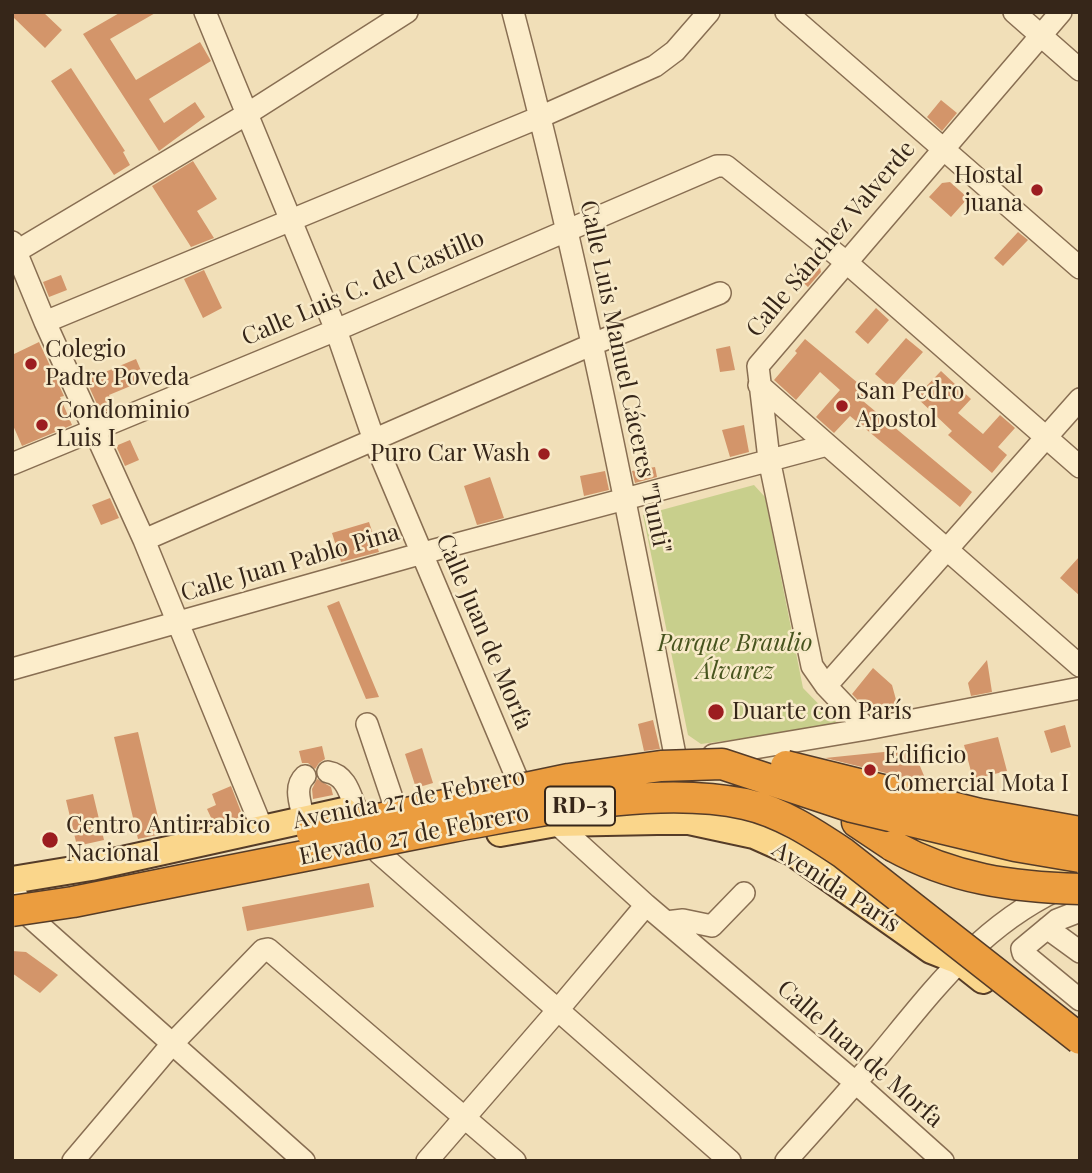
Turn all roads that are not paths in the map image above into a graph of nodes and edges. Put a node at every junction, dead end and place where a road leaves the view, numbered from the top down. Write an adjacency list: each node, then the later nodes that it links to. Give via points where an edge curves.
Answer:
1 (205, 12): 10 (street, Calle Juan de Morfa)
2 (407, 12): 10 (street)
3 (513, 12): 11 (street, Calle Luis Manuel Cáceres "Tunti")
4 (709, 12): 11 (street, via 656,66)
5 (786, 12): 12 (street)
6 (1014, 12): 8 (street)
7 (1061, 12): 8 (street, Calle Sánchez Valverde)
8 (1041, 35): 9 (street); 12 (street, Calle Sánchez Valverde)
9 (1080, 70)
10 (247, 114): 13 (street, Calle Juan de Morfa); 15 (street)
11 (540, 117): 13 (street); 14 (street, Calle Luis Manuel Cáceres "Tunti")
12 (944, 148): 16 (street, Calle Sánchez Valverde); 17 (street)
13 (291, 221): 19 (street); 20 (street, Calle Juan de Morfa)
14 (566, 229): 16 (street, Calle Luis C. del Castillo, via 726,166); 20 (street, Calle Luis C. del Castillo); 21 (street, Calle Luis Manuel Cáceres "Tunti")
15 (14, 249): 19 (street)
16 (846, 262): 22 (street, Calle Sánchez Valverde, via 758,366); 25 (street)
17 (1080, 268)
18 (720, 293): 21 (street)
19 (45, 321): 24 (street)
20 (336, 330): 24 (street, Calle Luis C. del Castillo); 26 (street, Calle Juan de Morfa)
21 (593, 344): 26 (street); 31 (street, Calle Luis Manuel Cáceres "Tunti")
22 (759, 385): 27 (street); 28 (street, Calle Sánchez Valverde)
23 (1080, 399): 25 (street)
24 (94, 430): 29 (street, Calle Luis C. del Castillo); 32 (street)
25 (1046, 438): 30 (street); 33 (street)
26 (374, 440): 32 (street); 34 (street, Calle Juan de Morfa)
27 (827, 445): 28 (street, Calle Juan Pablo Pina); 33 (street)
28 (769, 459): 31 (street, Calle Juan Pablo Pina); 38 (street, Calle Sánchez Valverde, via 813,666)
29 (12, 464)
30 (1080, 467)
31 (626, 497): 34 (street, Calle Juan Pablo Pina); 42 (street, Calle Luis Manuel Cáceres "Tunti")
32 (144, 540): 35 (street)
33 (947, 551): 36 (street); 38 (street)
34 (423, 553): 35 (street, Calle Juan Pablo Pina); 46 (street, Calle Juan de Morfa)
35 (177, 623): 37 (street, Calle Juan Pablo Pina); 53 (street)
36 (1080, 666)
37 (12, 669)
38 (826, 686): 41 (street, Calle Sánchez Valverde)
39 (1080, 688): 41 (street)
40 (367, 724): 47 (street)
41 (867, 729): 43 (street)
42 (675, 755): 43 (main road, Avenida 27 de Febrero / RD-3); 46 (main road, Avenida 27 de Febrero / RD-3)
43 (717, 760): 51 (main road, Avenida 27 de Febrero / RD-3, via 756,766 783,777); 54 (highway, bridge, via 785,766 980,814); 56 (highway, Elevado 27 de Febrero / RD-3, bridge, via 852,807); 60 (highway, Elevado 27 de Febrero / RD-3, bridge, via 569,779 142,869)
44 (328, 772): 48 (street, via 345,782)
45 (304, 776): 50 (street, via 298,789)
46 (516, 776): 47 (main road, Avenida 27 de Febrero / RD-3); 52 (street, Calle Juan de Morfa)
47 (393, 801): 48 (main road, Avenida 27 de Febrero / RD-3)
48 (356, 809): 50 (main road, Avenida 27 de Febrero / RD-3)
49 (514, 816): 64 (highway, Elevado 27 de Febrero / RD-3, bridge); 68 (highway, bridge, via 581,817 690,804 749,814 778,824 843,864 937,938); 71 (highway, Elevado 27 de Febrero / RD-3, bridge, via 688,798 746,804 773,813 844,853)
50 (304, 820): 53 (main road, Avenida 27 de Febrero / RD-3)
51 (857, 822): 57 (main road, Avenida 27 de Febrero / RD-3, via 960,857); 59 (highway, bridge, via 920,861 955,874)
52 (556, 824): 55 (main road, Avenida 27 de Febrero / RD-3); 62 (street, Calle Juan de Morfa); 68 (main road, Avenida París / RD-3, via 689,821 754,835 792,852 931,950)
53 (262, 828): 58 (main road, Avenida 27 de Febrero / RD-3)
54 (1080, 832)
55 (379, 853): 64 (main road, Avenida 27 de Febrero / RD-3); 70 (street)
56 (1080, 857)
57 (1080, 877): 68 (street, via 1021,909)
58 (12, 880)
59 (1080, 889)
60 (12, 890): 64 (street)
61 (744, 893): 65 (street, via 712,926)
62 (646, 905): 65 (street, Calle Juan de Morfa); 70 (street)
63 (1080, 912): 66 (street)
64 (18, 916): 72 (street)
65 (666, 922): 74 (street, Calle Juan de Morfa)
66 (1047, 928): 67 (street); 69 (street, via 1025,945 1023,953)
67 (1080, 952)
68 (958, 961): 73 (main road, Avenida París / RD-3); 74 (street)
69 (1080, 1000)
70 (557, 1011): 75 (street); 80 (street)
71 (1080, 1039)
72 (172, 1044): 75 (street, via 268,949); 76 (street); 77 (street)
73 (1080, 1055)
74 (856, 1083): 81 (street); 82 (street, Calle Juan de Morfa)
75 (465, 1118): 78 (street); 79 (street)
76 (74, 1161)
77 (304, 1161)
78 (427, 1161)
79 (515, 1161)
80 (730, 1161)
81 (786, 1161)
82 (943, 1161)

